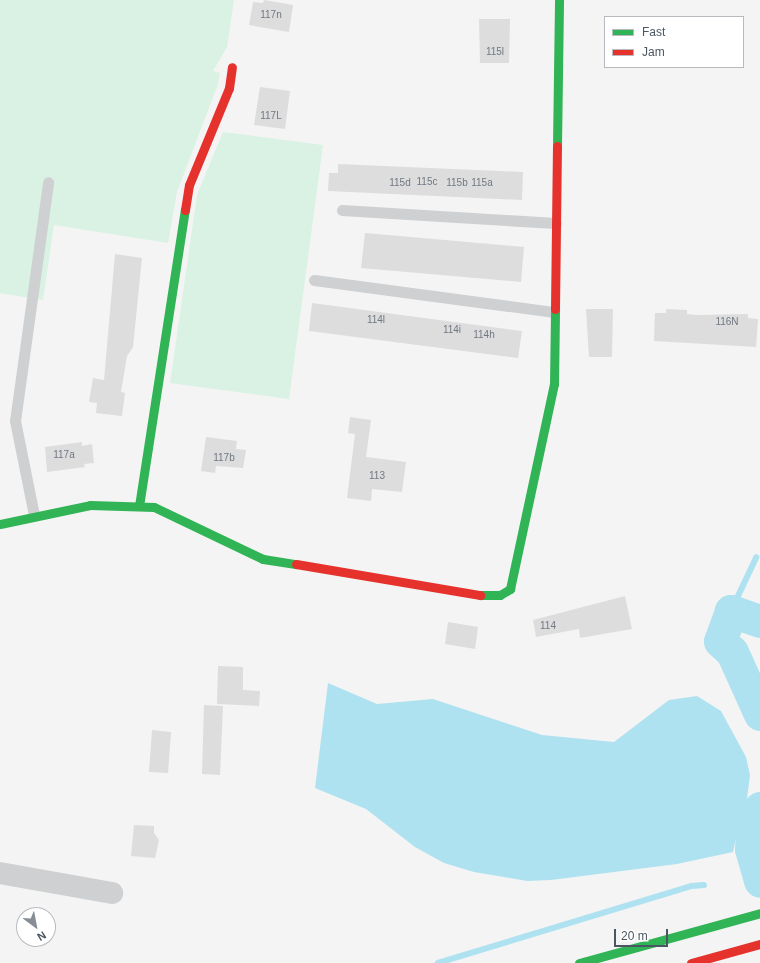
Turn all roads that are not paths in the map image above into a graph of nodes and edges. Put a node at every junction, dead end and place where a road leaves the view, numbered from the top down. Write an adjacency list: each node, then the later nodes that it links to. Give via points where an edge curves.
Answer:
1 (559, 0): 5 (main road)
2 (232, 67): 8 (main road, via 229,88 189,185)
3 (48, 182): 9 (lane, via 15,421)
4 (342, 210): 5 (lane)
5 (556, 223): 7 (main road)
6 (314, 280): 7 (lane)
7 (554, 312): 8 (main road, via 554,384 513,580 510,589 500,595 484,596 262,558 170,512)
8 (139, 506): 9 (main road, via 90,505)
9 (34, 515): 10 (main road)
10 (0, 524)
11 (0, 873): 12 (street)
12 (112, 892)
13 (760, 913): 15 (main road)
14 (760, 944): 16 (main road)
15 (579, 963)
16 (691, 963)

